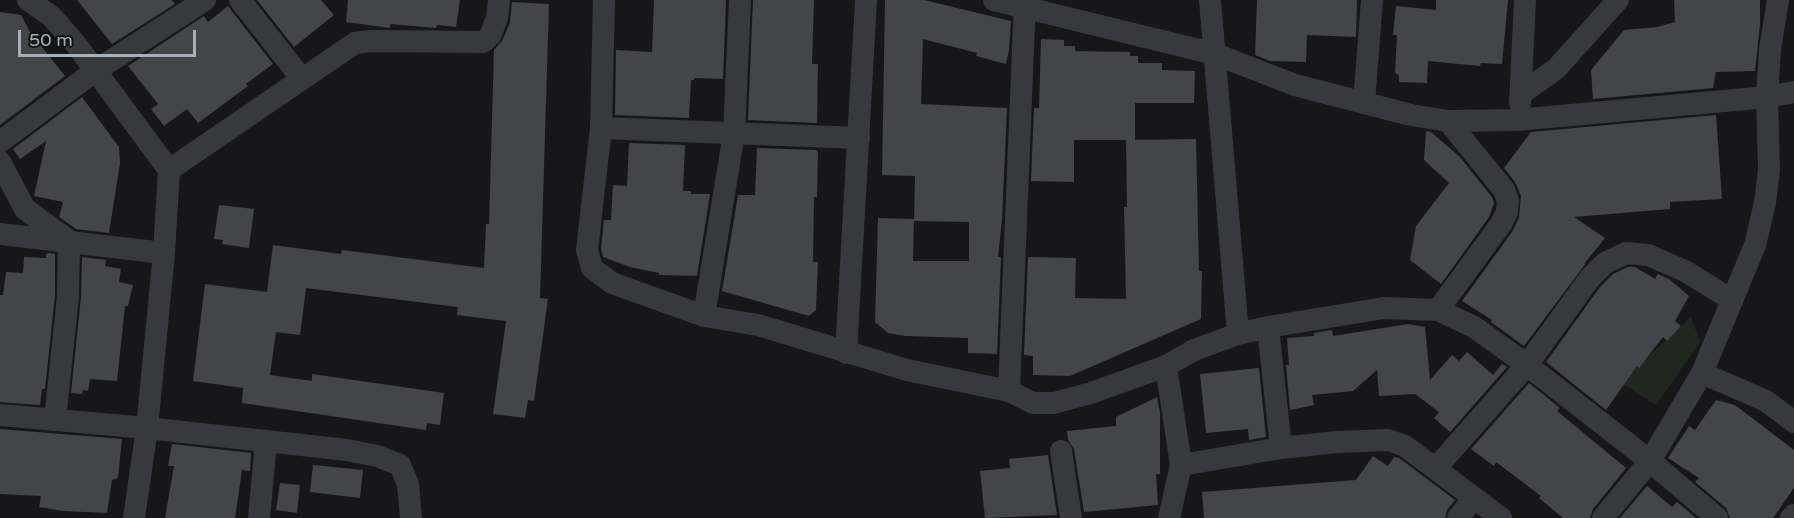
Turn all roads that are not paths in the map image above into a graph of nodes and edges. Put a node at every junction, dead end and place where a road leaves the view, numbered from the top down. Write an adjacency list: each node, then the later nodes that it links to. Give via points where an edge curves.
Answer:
1 (28, 0): 16 (street, via 51,16)
2 (205, 0): 16 (street)
3 (240, 0): 17 (street)
4 (499, 0): 17 (street, via 497,18 490,36 483,42 355,43)
5 (604, 0): 24 (street)
6 (740, 0): 25 (street)
7 (866, 0): 26 (street)
8 (994, 0): 14 (street)
9 (1210, 0): 15 (street)
10 (1372, 0): 21 (street)
11 (1525, 0): 19 (street)
12 (1618, 0): 19 (street, via 1556,69)
13 (1778, 0): 20 (street)
14 (1025, 4): 15 (street); 42 (street)
15 (1215, 54): 21 (street, via 1295,85); 37 (street)
16 (95, 71): 27 (street); 29 (street)
17 (302, 79): 29 (street)
18 (1794, 92): 20 (street)
19 (1522, 93): 22 (street)
20 (1767, 97): 22 (street); 33 (street, via 1769,169 1765,202 1755,245)
21 (1364, 103): 23 (street)
22 (1517, 120): 23 (street)
23 (1448, 121): 34 (street, via 1504,190 1508,201 1501,224)
24 (601, 128): 25 (street); 35 (street, via 587,250 592,268 612,283)
25 (734, 133): 26 (street); 35 (street)
26 (860, 138): 38 (street)
27 (0, 142)
28 (0, 162): 31 (street, via 25,209)
29 (169, 170): 32 (street)
30 (0, 234): 31 (street)
31 (69, 241): 32 (street); 44 (street, via 68,296)
32 (164, 253): 46 (street)
33 (1732, 300): 39 (street, via 1685,271 1648,255 1626,253 1605,263 1590,278); 41 (street)
34 (1438, 310): 36 (street, via 1384,308); 39 (street, via 1474,327)
35 (704, 316): 38 (street, via 758,325)
36 (1268, 327): 37 (street); 48 (street)
37 (1238, 334): 40 (street, via 1194,350)
38 (846, 353): 42 (street)
39 (1527, 365): 50 (street); 52 (street)
40 (1166, 366): 42 (street, via 1054,403 1033,403); 51 (street)
41 (1702, 374): 45 (street, via 1766,401); 50 (street)
42 (1009, 391)
43 (0, 415): 44 (street)
44 (55, 420): 46 (street)
45 (1794, 422)
46 (147, 428): 47 (street); 54 (street)
47 (266, 442): 55 (street); 56 (street, via 347,450 400,465 408,484)
48 (1281, 448): 51 (street); 52 (street, via 1388,440 1406,446)
49 (1061, 451): 57 (street)
50 (1650, 461): 61 (street); 62 (street)
51 (1181, 465): 58 (street)
52 (1436, 468): 53 (street)
53 (1474, 498): 59 (street); 60 (street)
54 (134, 518)
55 (259, 518)
56 (411, 518)
57 (1071, 518)
58 (1169, 518)
59 (1458, 518)
60 (1501, 518)
61 (1603, 518)
62 (1717, 518)

